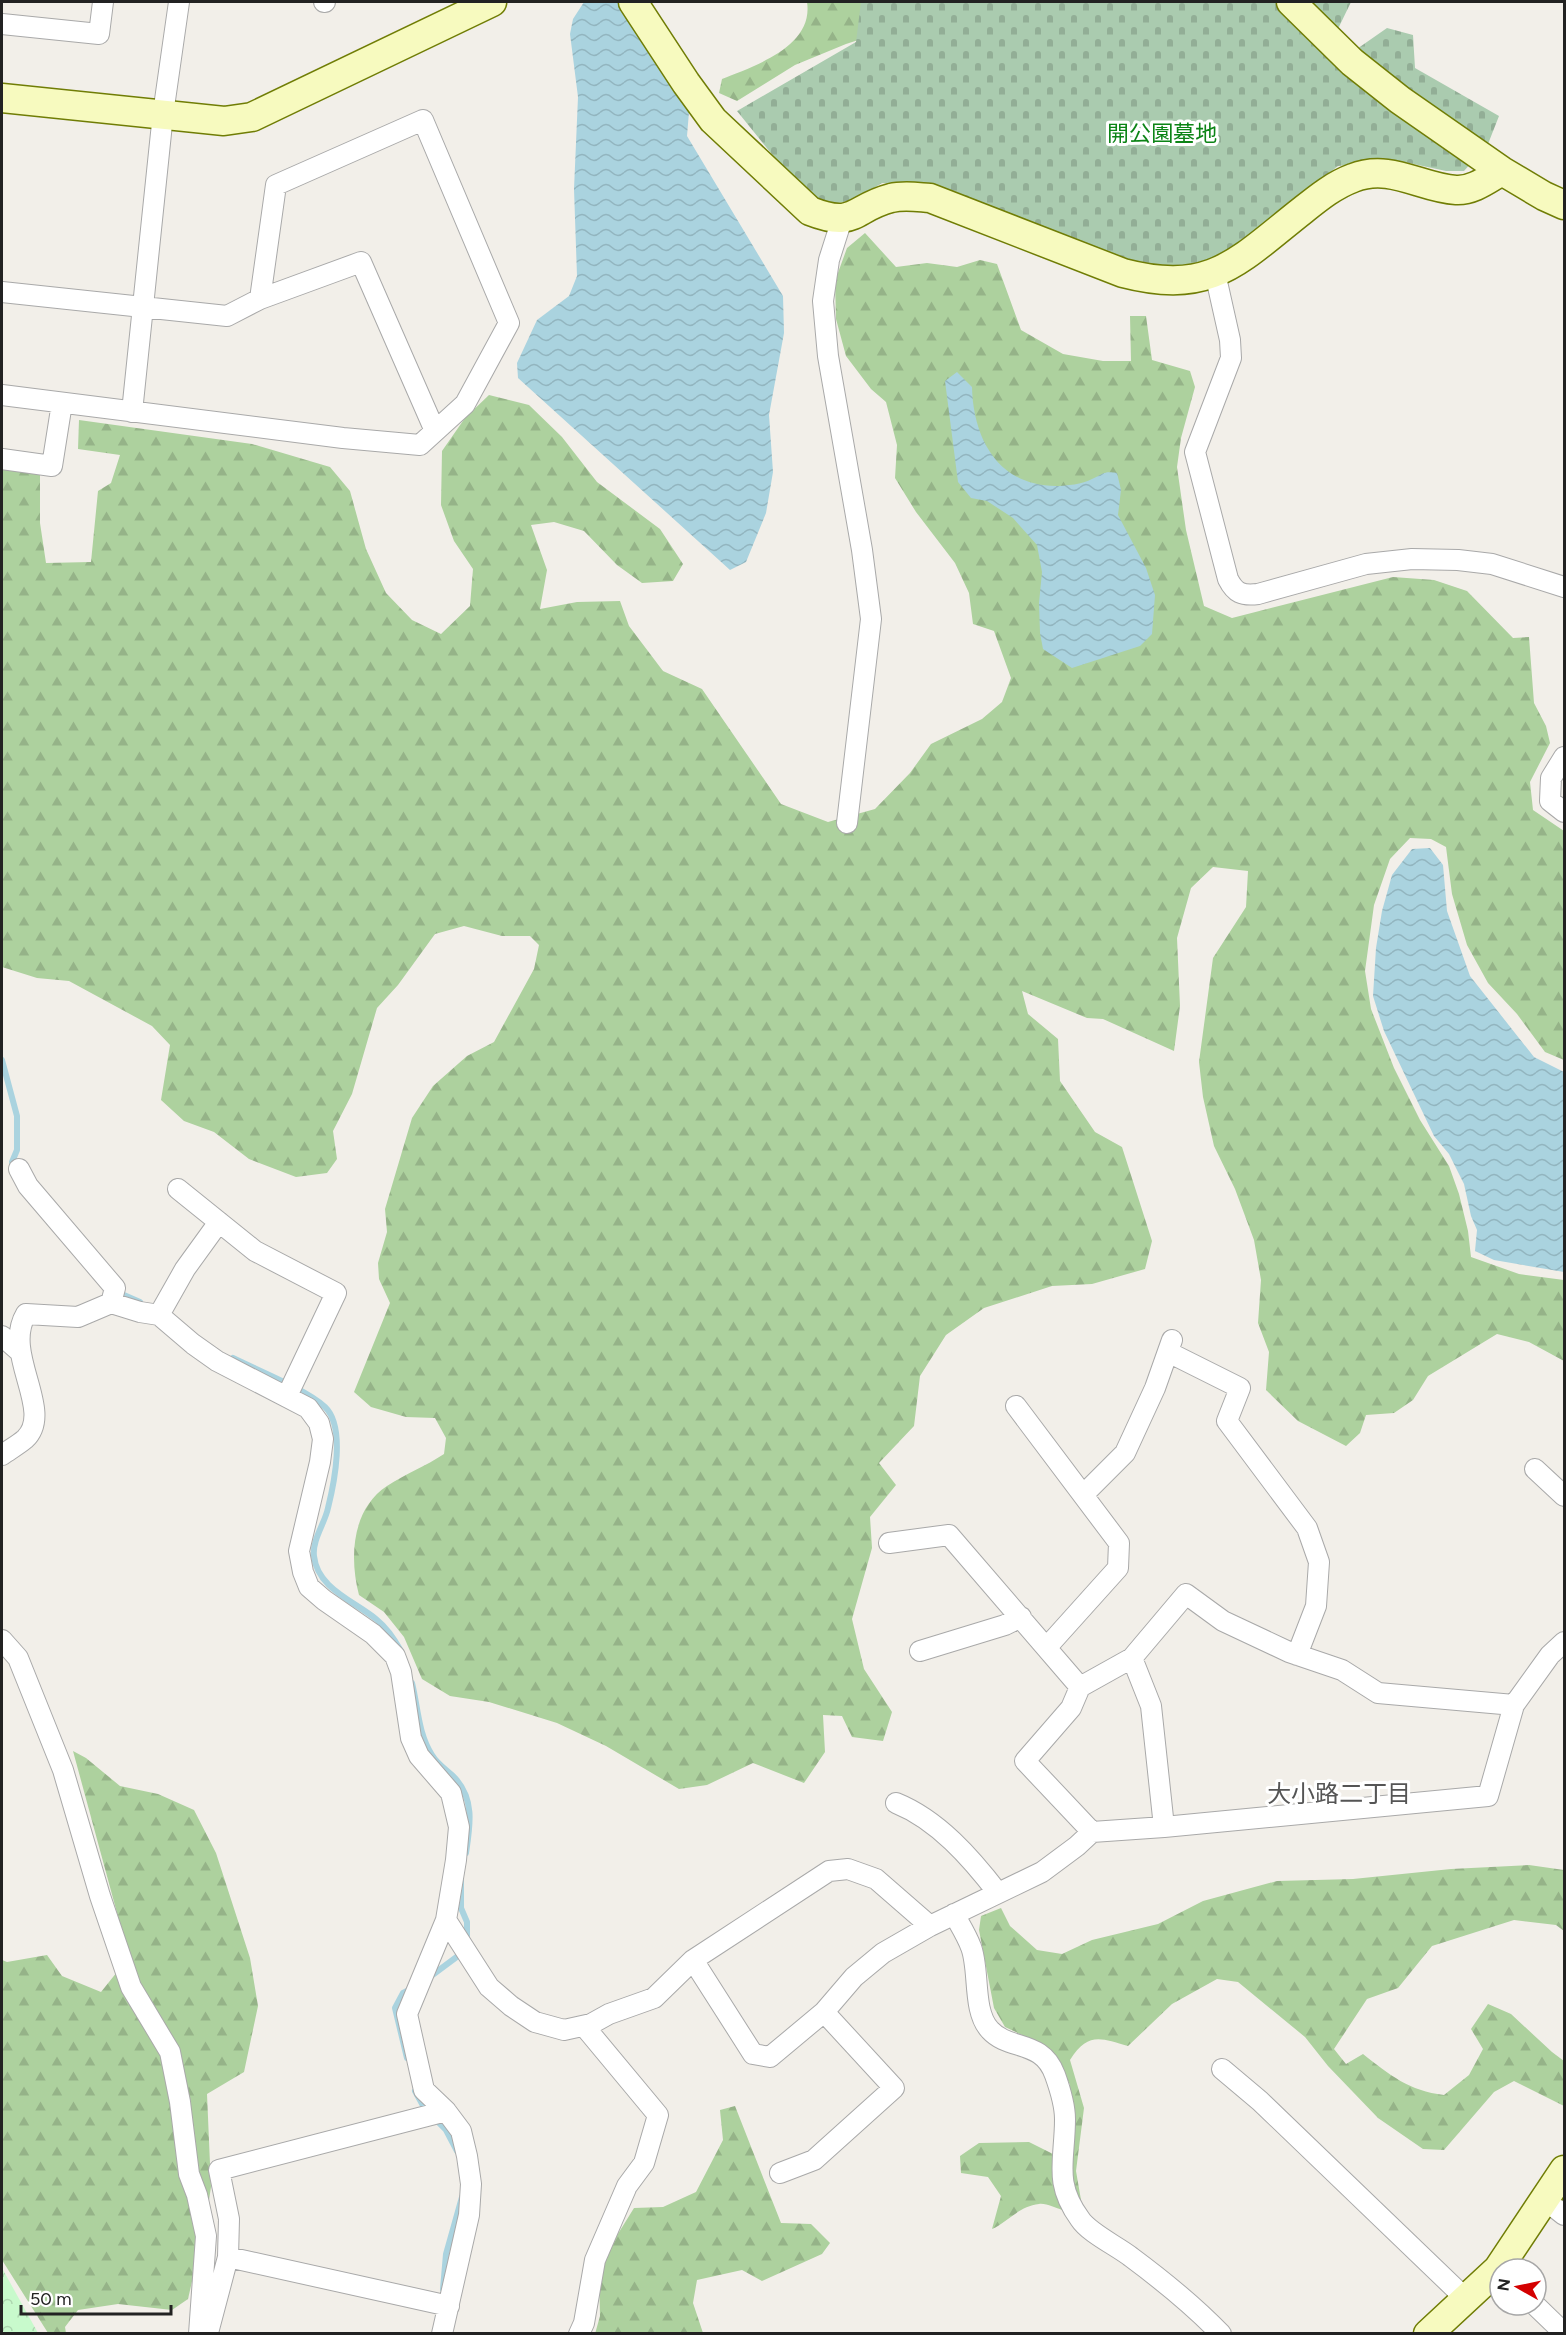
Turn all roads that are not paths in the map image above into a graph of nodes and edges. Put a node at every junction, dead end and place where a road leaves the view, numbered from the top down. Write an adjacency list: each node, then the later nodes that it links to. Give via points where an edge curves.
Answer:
1 (103, 2): 6 (street, via 99,34)
2 (179, 2): 8 (street)
3 (492, 2): 8 (street, via 252,117 224,121)
4 (633, 2): 11 (street, via 713,120 810,211)
5 (1291, 2): 9 (street, via 1352,62)
6 (2, 24)
7 (2, 98): 8 (street)
8 (163, 114): 15 (street)
9 (1502, 171): 10 (street); 12 (street, via 1475,187 1456,190 1396,175 1372,173 1354,177 1314,201 1237,262)
10 (1564, 205)
11 (842, 219): 12 (street, via 889,199 930,198 1148,280 1194,280); 24 (street, via 829,260 823,302 828,356 872,619)
12 (1215, 273): 21 (street, via 1231,358 1195,452 1234,590 1245,595 1257,594 1366,564 1412,559 1492,564)
13 (2, 292): 15 (street)
14 (260, 299): 15 (street, via 227,316); 19 (street, via 361,262); 19 (street, via 276,185 423,120 509,323 465,404)
15 (143, 307): 18 (street)
16 (2, 395): 17 (street)
17 (62, 403): 18 (street); 20 (street, via 52,466)
18 (132, 412): 19 (street, via 420,445)
19 (435, 430)
20 (2, 459)
21 (1564, 587)
22 (1564, 757): 23 (street, via 1551,778 1550,801)
23 (1564, 812)
24 (847, 823)
25 (19, 1169): 28 (street, via 28,1186 115,1288)
26 (178, 1189): 27 (street)
27 (219, 1222): 29 (street, via 185,1269); 32 (street, via 255,1251 336,1293)
28 (111, 1303): 29 (street); 31 (street, via 78,1317 26,1314 20,1325)
29 (159, 1315): 32 (street, via 217,1361)
30 (2, 1336): 31 (street)
31 (19, 1351): 34 (street, via 33,1398 32,1429)
32 (287, 1396): 53 (street, via 308,1408 319,1423 323,1439 299,1551 309,1587 373,1634 395,1656 411,1738 419,1756 451,1793 459,1827)
33 (1016, 1406): 36 (street)
34 (2, 1455)
35 (1535, 1469): 37 (street)
36 (1084, 1494): 42 (street, via 1119,1544 1118,1568); 44 (street, via 1125,1453 1170,1346 1240,1388 1227,1421 1307,1528 1319,1562 1316,1606)
37 (1564, 1496)
38 (890, 1543): 39 (street, via 949,1535)
39 (1020, 1617): 42 (street); 43 (street)
40 (2, 1640): 70 (street, via 18,1658 63,1770 131,1988 170,2052 189,2174 206,2236)
41 (1564, 1642): 47 (street)
42 (1047, 1647): 46 (street)
43 (920, 1651)
44 (1297, 1655): 45 (street, via 1223,1621 1186,1594); 47 (street, via 1342,1670 1378,1693)
45 (1132, 1658): 46 (street); 49 (street, via 1151,1706)
46 (1080, 1687): 50 (street, via 1071,1708 1025,1761)
47 (1514, 1705): 49 (street, via 1488,1796)
48 (896, 1803): 51 (street, via 917,1811 939,1828)
49 (1164, 1827): 50 (street)
50 (1092, 1832): 51 (street, via 1042,1872)
51 (998, 1893): 52 (street)
52 (954, 1914): 54 (street); 74 (street, via 972,1947 979,1998 990,2030 1040,2053 1054,2072 1065,2117 1061,2180 1066,2197 1082,2222 1132,2257)
53 (446, 1920): 57 (street, via 489,1987 511,2006 535,2022 564,2030); 59 (street, via 407,2014 424,2090)
54 (930, 1926): 55 (street, via 876,1879 848,1869 829,1871); 56 (street, via 883,1953 854,1977)
55 (693, 1960): 56 (street, via 753,2054 770,2057); 57 (street, via 654,1998)
56 (824, 2012): 61 (street, via 894,2088 814,2160)
57 (584, 2026): 73 (street, via 658,2115 644,2163 627,2186 595,2260)
58 (1222, 2069): 66 (street)
59 (446, 2111): 63 (street, via 219,2170 229,2219); 67 (street, via 461,2131 471,2184 469,2215)
60 (1564, 2170): 62 (street)
61 (780, 2173)
62 (1555, 2207): 64 (street)
63 (228, 2257): 67 (street); 71 (street)
64 (1511, 2257)
65 (1488, 2280): 66 (street)
66 (1466, 2299): 75 (street)
67 (449, 2306): 72 (street)
68 (1548, 2317): 69 (street)
69 (1564, 2333)
70 (199, 2334)
71 (207, 2334)
72 (442, 2334)
73 (579, 2334)
74 (1221, 2334)
75 (1428, 2334)

